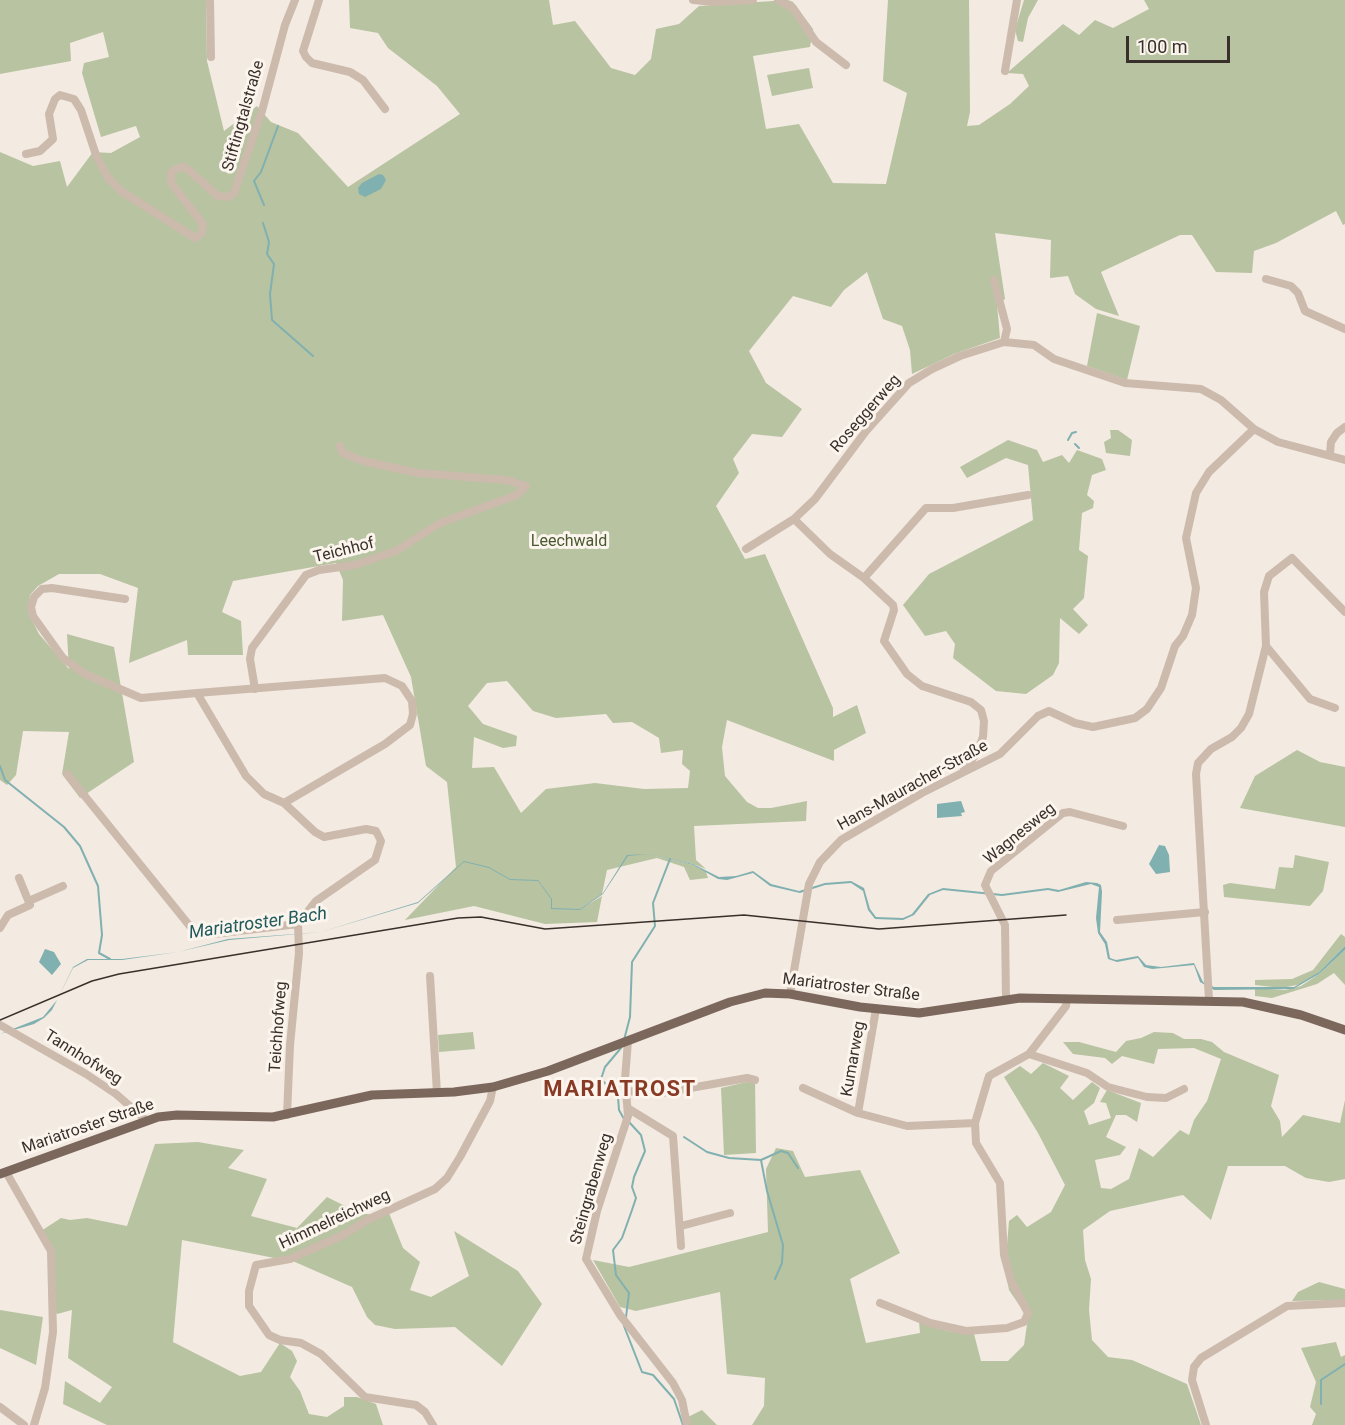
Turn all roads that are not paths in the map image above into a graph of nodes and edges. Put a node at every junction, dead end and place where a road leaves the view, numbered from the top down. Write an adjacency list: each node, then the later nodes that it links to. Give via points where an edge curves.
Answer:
1 (210, 0): 8 (street)
2 (295, 0): 12 (street, Stiftingtalstraße, via 234,193 229,197 218,196 185,167 171,172 171,183 203,224 202,232 195,237 121,191 108,178 74,99 60,95 55,99 49,114 53,139 40,151)
3 (319, 0): 11 (street, via 303,51 306,57 312,63 350,72 363,80)
4 (693, 0): 5 (street)
5 (753, 0)
6 (778, 0): 9 (street, via 793,8 816,42)
7 (1017, 0): 10 (street)
8 (211, 57)
9 (846, 65)
10 (1005, 71)
11 (385, 110)
12 (26, 154)
13 (1266, 279): 15 (street, via 1291,286 1299,293 1305,311)
14 (994, 280): 16 (street, via 1007,329)
15 (1345, 329)
16 (1004, 342): 18 (street, Roseggerweg, via 1034,345 1054,359 1125,383 1201,389 1221,400); 23 (street, Roseggerweg, via 941,364 909,383 815,499)
17 (1345, 427): 20 (street, via 1331,442)
18 (1254, 429): 20 (street, Roseggerweg, via 1278,442); 32 (street, Hans-Mauracher-Straße, via 1209,472 1196,493 1186,538 1196,588 1192,615 1175,646 1161,688 1147,709 1135,718 1092,727 1049,711 1038,716 1000,754)
19 (340, 446): 29 (street, Teichhof, via 343,453 363,461 418,473 506,480 526,486 517,495 440,523 396,551 306,575 252,648)
20 (1330, 454): 21 (street, Roseggerweg)
21 (1345, 460)
22 (1028, 495): 25 (street, via 926,508)
23 (794, 519): 24 (street, Roseggerweg); 25 (street, via 830,554)
24 (746, 549)
25 (864, 578): 32 (street, via 893,605 884,641 907,674 922,686 971,702 981,710 983,737 977,753)
26 (125, 599): 30 (street, via 52,588 42,589 31,607 63,658 85,674 141,698)
27 (1345, 612): 28 (street, via 1292,558 1265,584)
28 (1266, 646): 31 (street, via 1311,699); 39 (street, via 1249,714 1241,729 1198,763)
29 (255, 688): 30 (street); 34 (street, via 385,678 402,686 412,701 410,725 401,734)
30 (197, 693): 34 (street, via 246,776 264,794)
31 (1335, 708)
32 (961, 773): 44 (street, Hans-Mauracher-Straße, via 841,840 820,862 808,884)
33 (67, 774): 41 (street, via 193,930 214,934)
34 (284, 803): 41 (street, via 324,837 366,829 376,831 381,841 375,860 316,901)
35 (1123, 826): 47 (street, Wagnesweg, via 1063,813 991,871 986,887 1005,924)
36 (19, 878): 38 (street)
37 (63, 886): 38 (street)
38 (28, 903): 42 (street, via 8,915)
39 (1205, 912): 40 (street); 45 (street)
40 (1117, 920)
41 (299, 927): 61 (street, Teichhofweg)
42 (0, 928)
43 (430, 976): 58 (street)
44 (790, 994): 48 (main road, Mariatroster Straße); 51 (main road, Mariatroster Straße, via 765,993 740,999)
45 (1209, 996): 46 (main road, Mariatroster Straße); 50 (main road, Mariatroster Straße, via 1257,1004)
46 (1066, 999): 47 (main road, Mariatroster Straße); 52 (street, via 1066,1006)
47 (1006, 1000): 48 (main road, Mariatroster Straße, via 932,1012)
48 (876, 1009): 60 (street, Kumarweg)
49 (0, 1025): 62 (street, Tannhofweg, via 116,1094)
50 (1345, 1030)
51 (623, 1042): 54 (main road, Mariatroster Straße); 57 (street, Steingrabenweg)
52 (1029, 1054): 56 (street, via 1088,1073 1108,1087 1147,1097 1166,1098); 63 (street, via 989,1076)
53 (755, 1080): 57 (street, via 747,1078 662,1094)
54 (493, 1087): 58 (main road, Mariatroster Straße); 73 (street, Himmelreichweg, via 490,1101 460,1157 435,1189 290,1259 256,1265 249,1291 249,1306 269,1335 301,1343 321,1354 365,1398 416,1405)
55 (803, 1088): 60 (street)
56 (1184, 1089)
57 (626, 1091): 59 (street, Steingrabenweg)
58 (436, 1093): 61 (main road, Mariatroster Straße, via 372,1095)
59 (628, 1113): 66 (street, via 673,1136); 74 (street, Steingrabenweg, via 586,1259 677,1390)
60 (858, 1113): 63 (street, via 907,1126)
61 (288, 1115): 62 (main road, Mariatroster Straße, via 177,1115)
62 (147, 1121): 64 (main road, Mariatroster Straße)
63 (975, 1123): 69 (street, via 976,1143 1000,1183 1004,1255 1011,1281 1028,1312 1024,1322 988,1331 950,1329)
64 (3, 1173): 72 (street, via 51,1251 53,1332)
65 (730, 1213): 66 (street)
66 (681, 1226): 67 (street)
67 (681, 1246)
68 (1345, 1303): 75 (street, via 1287,1306 1202,1358 1194,1367 1192,1380)
69 (880, 1304)
70 (0, 1407): 71 (street)
71 (24, 1425)
72 (34, 1425)
73 (433, 1425)
74 (687, 1425)
75 (1206, 1425)

